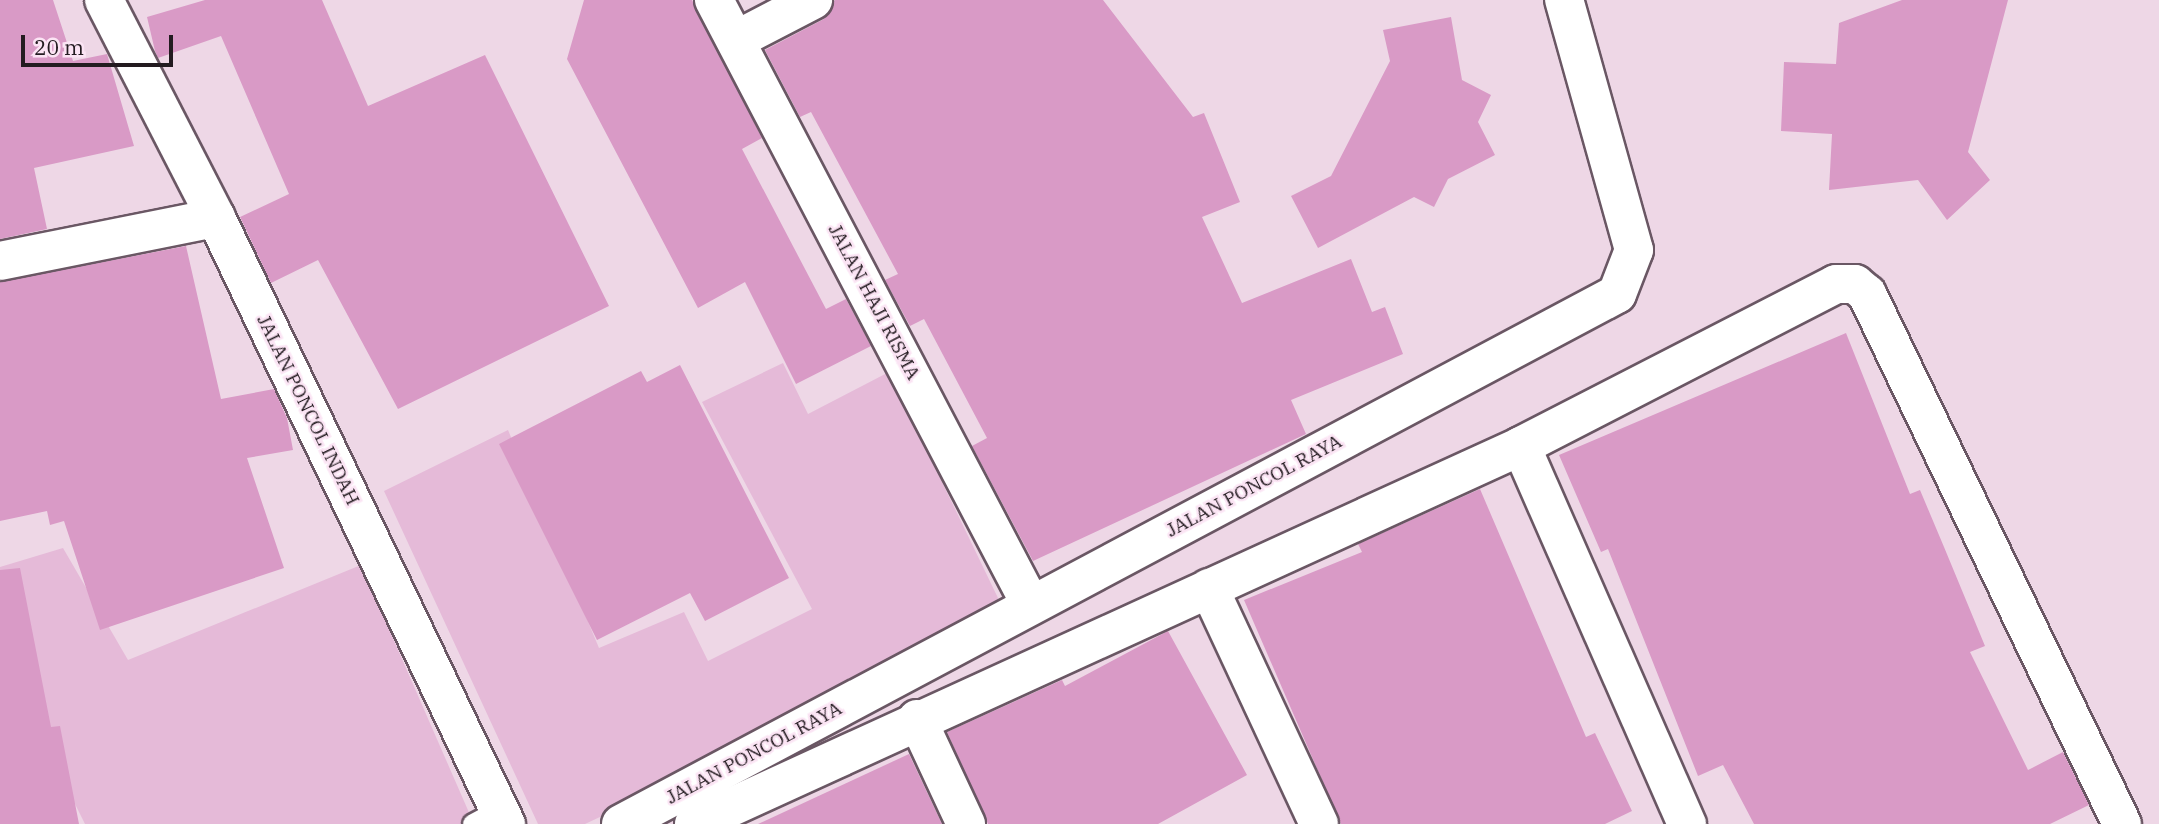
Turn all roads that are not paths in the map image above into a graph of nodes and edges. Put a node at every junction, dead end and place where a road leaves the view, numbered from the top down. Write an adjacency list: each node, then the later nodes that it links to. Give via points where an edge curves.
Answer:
1 (104, 0): 6 (street, JALAN PONCOL INDAH)
2 (714, 0): 5 (street, JALAN HAJI RISMA)
3 (813, 0): 5 (street)
4 (1564, 0): 10 (street, JALAN PONCOL RAYA, via 1634,250 1617,294)
5 (736, 40): 10 (street, JALAN HAJI RISMA)
6 (216, 218): 7 (street); 12 (street, JALAN PONCOL INDAH)
7 (0, 261)
8 (1521, 446): 9 (street); 17 (street); 18 (street, via 1836,284 1855,284 1867,294)
9 (1209, 588): 11 (street); 16 (street)
10 (1031, 605): 13 (street, JALAN PONCOL RAYA)
11 (918, 719): 14 (street); 15 (street)
12 (493, 819)
13 (621, 824)
14 (694, 824)
15 (966, 824)
16 (1319, 824)
17 (1687, 824)
18 (2122, 824)

